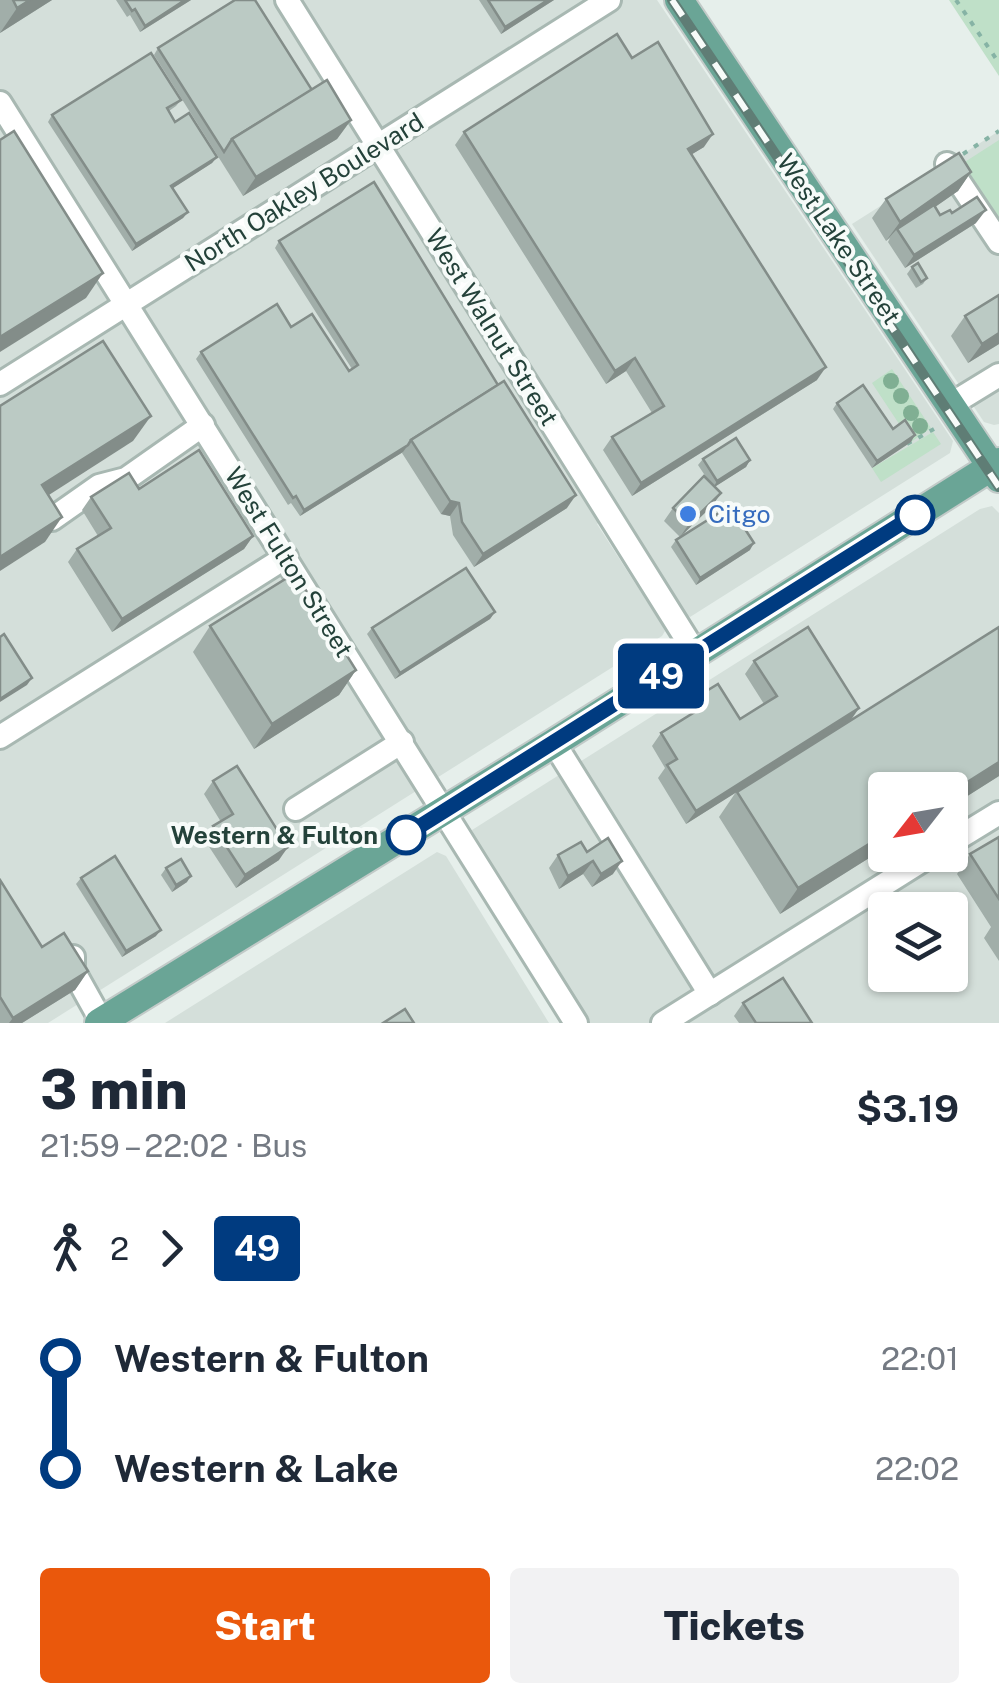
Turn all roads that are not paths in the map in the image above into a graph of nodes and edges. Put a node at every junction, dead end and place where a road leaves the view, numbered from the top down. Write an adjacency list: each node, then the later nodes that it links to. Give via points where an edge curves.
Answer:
1 (287, 0): 5 (street, West Walnut Street)
2 (609, 0): 5 (street, North Oakley Boulevard)
3 (680, 0): 11 (main road, West Lake Street)
4 (2, 110): 8 (street, West Fulton Street)
5 (379, 145): 8 (street, North Oakley Boulevard); 16 (street, West Walnut Street)
6 (947, 164): 7 (street)
7 (999, 242)
8 (126, 304): 10 (street, North Oakley Boulevard); 12 (street, West Fulton Street)
9 (999, 375): 11 (street)
10 (0, 384)
11 (950, 405): 13 (main road, West Lake Street)
12 (203, 426): 14 (street); 15 (street, West Fulton Street)
13 (997, 469): 16 (main road)
14 (52, 519)
15 (286, 557): 17 (street); 18 (street, West Fulton Street)
16 (696, 654): 19 (main road)
17 (0, 737)
18 (402, 742): 20 (street); 21 (street, West Fulton Street)
19 (554, 743): 21 (main road); 26 (street)
20 (296, 809)
21 (445, 810): 27 (main road); 28 (street, West Fulton Street)
22 (999, 812): 23 (street)
23 (968, 832)
24 (904, 872): 26 (street)
25 (64, 936): 27 (street)
26 (710, 994): 29 (street)
27 (100, 1022)
28 (576, 1023)
29 (663, 1023)

